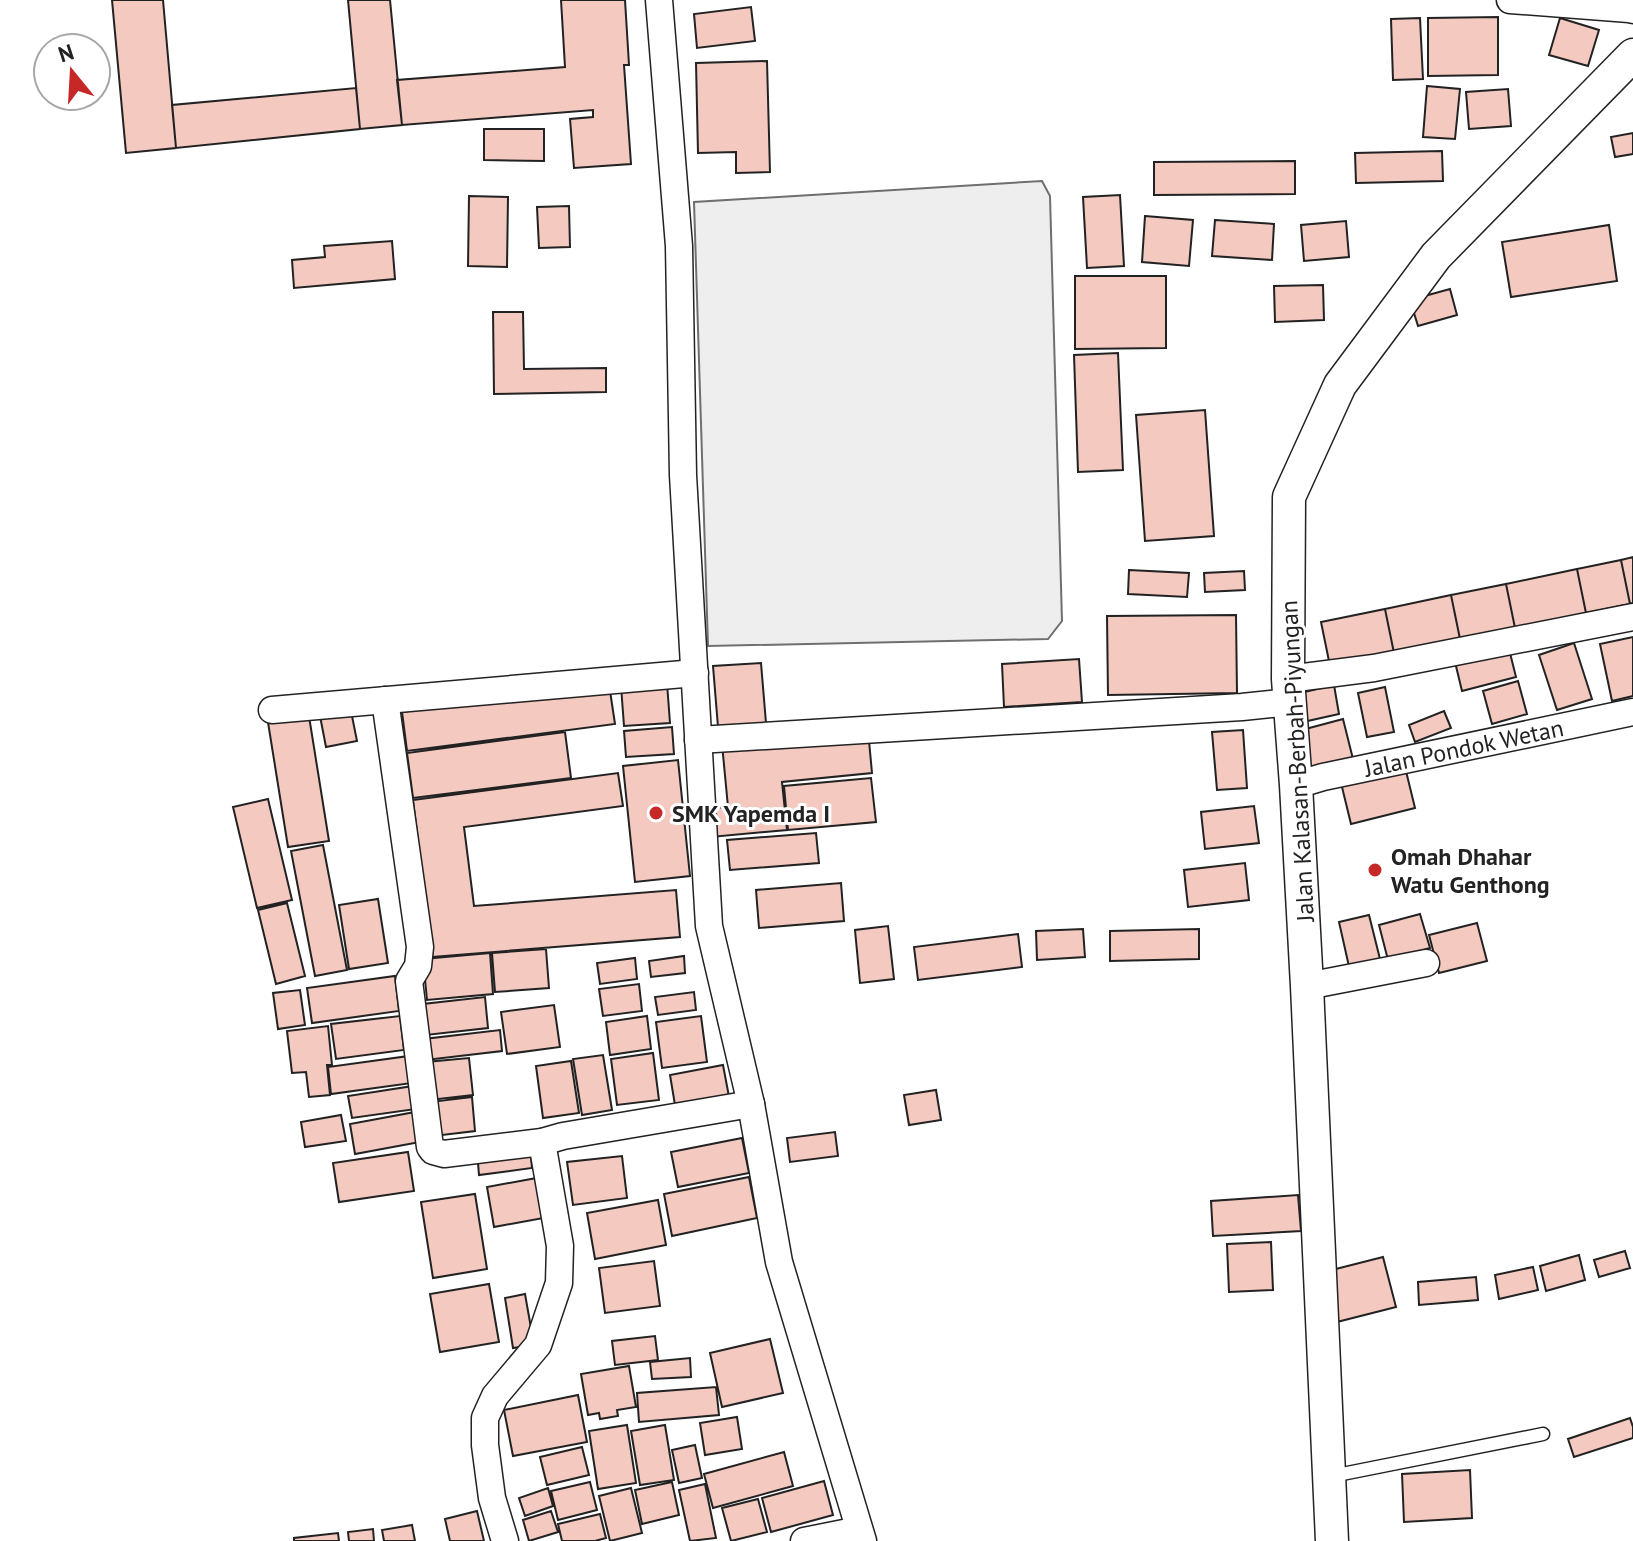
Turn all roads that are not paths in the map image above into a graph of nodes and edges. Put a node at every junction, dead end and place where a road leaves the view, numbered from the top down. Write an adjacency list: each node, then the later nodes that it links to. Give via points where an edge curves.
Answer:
1 (659, 0): 6 (street, via 679,246 683,475)
2 (1510, 0): 3 (street)
3 (1633, 10)
4 (1633, 55): 7 (street, Jalan Kalasan-Berbah-Piyungan, via 1436,256 1340,385 1289,497)
5 (1633, 617): 7 (street)
6 (695, 673): 8 (street); 11 (street)
7 (1289, 690): 11 (street, via 1242,707); 12 (street, Jalan Kalasan-Berbah-Piyungan)
8 (385, 700): 9 (street); 16 (street, via 420,947 409,981 430,1147 449,1154)
9 (272, 710)
10 (1633, 712): 12 (street, Jalan Pondok Wetan)
11 (698, 740): 15 (street, via 709,926)
12 (1296, 785): 14 (street, Jalan Kalasan-Berbah-Piyungan)
13 (1426, 963): 14 (street)
14 (1307, 986): 18 (street, Jalan Kalasan-Berbah-Piyungan)
15 (751, 1104): 16 (street); 19 (street, via 779,1262)
16 (542, 1142): 20 (street, via 560,1246 559,1283 538,1345 495,1396 485,1418 492,1498)
17 (1543, 1434): 18 (lane)
18 (1329, 1477): 22 (street, Jalan Kalasan-Berbah-Piyungan)
19 (861, 1535): 21 (street)
20 (505, 1541)
21 (804, 1541)
22 (1332, 1541)

